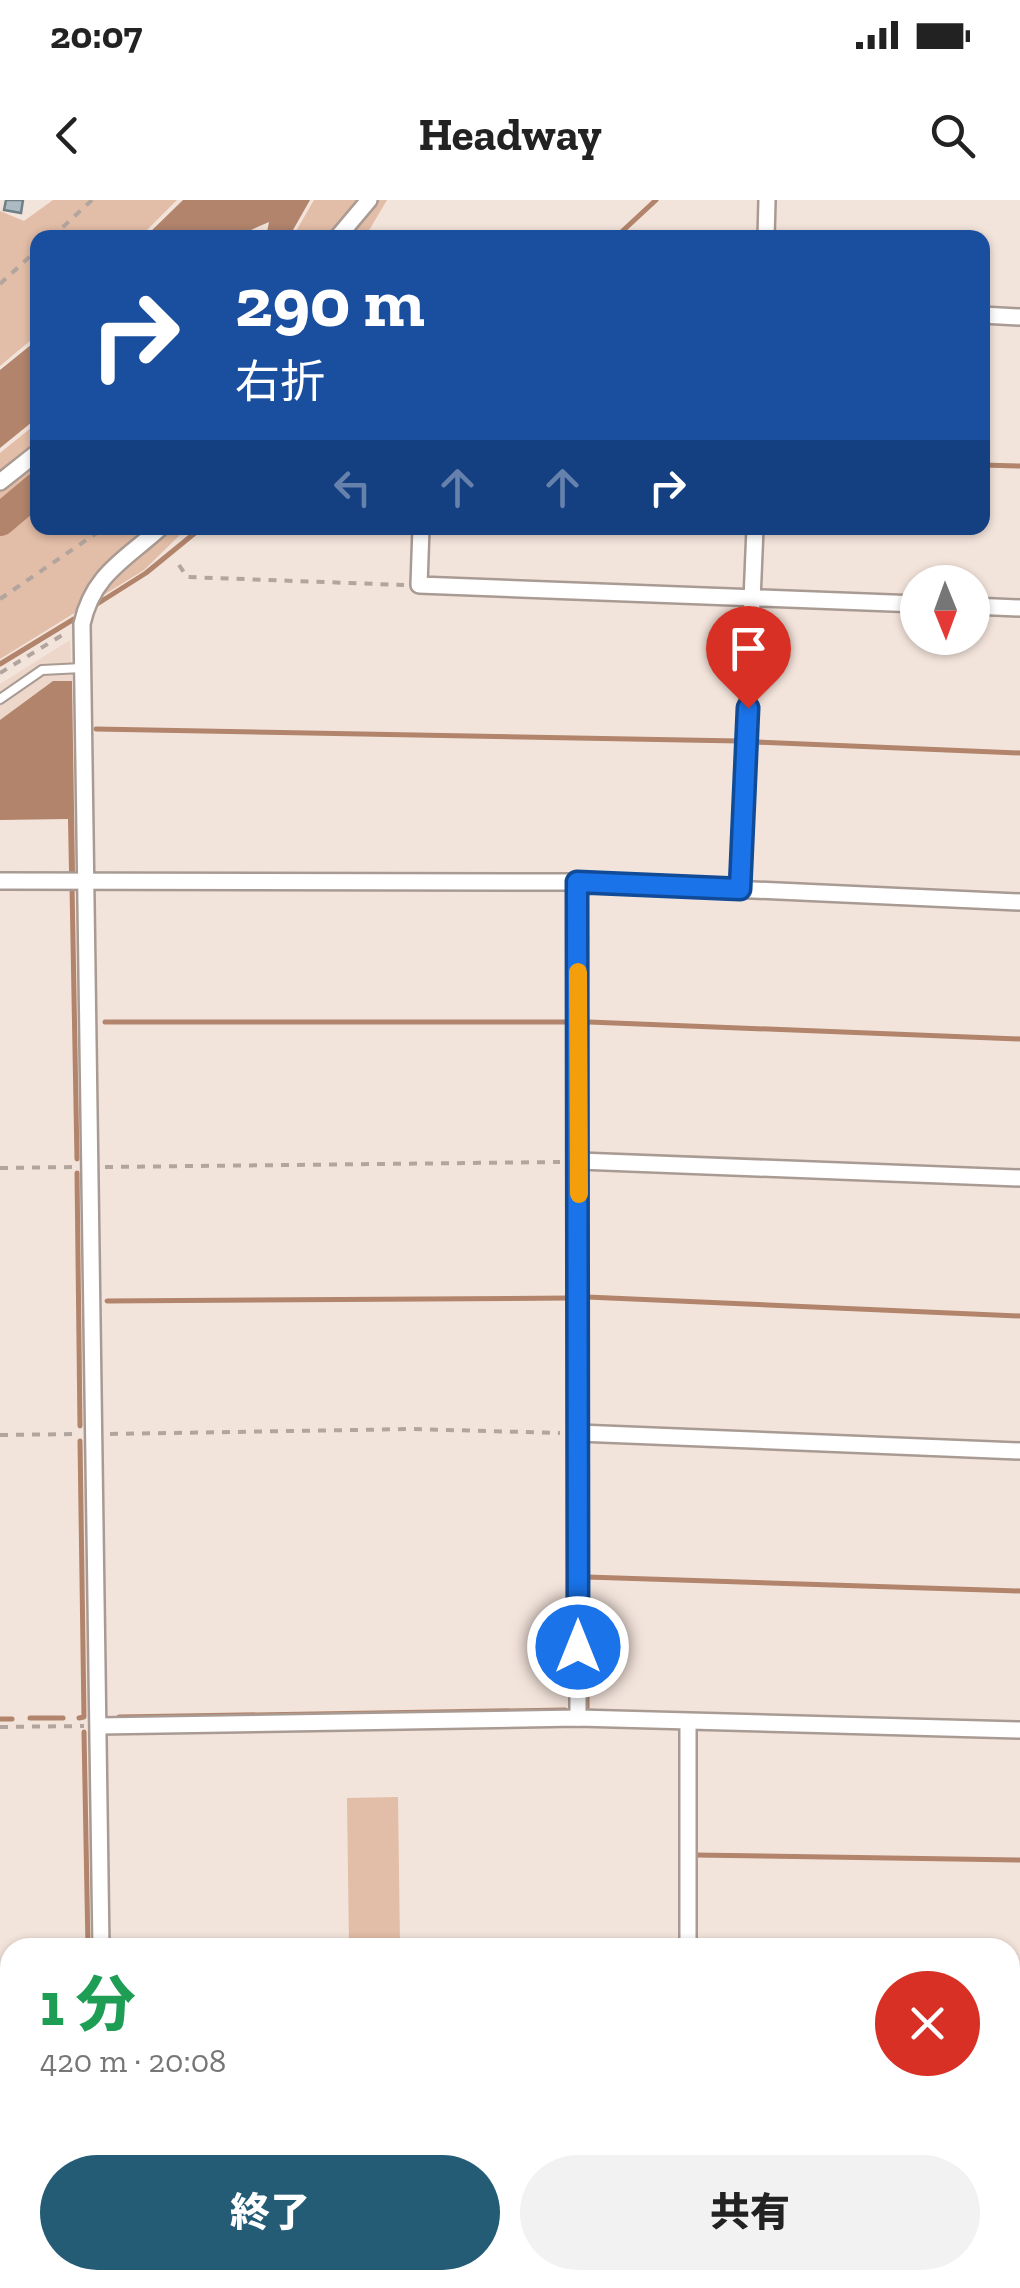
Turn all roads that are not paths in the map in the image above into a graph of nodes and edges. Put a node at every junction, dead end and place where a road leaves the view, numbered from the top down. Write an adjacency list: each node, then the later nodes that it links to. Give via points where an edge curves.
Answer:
1 (369, 200): 3 (street)
2 (768, 200): 4 (street)
3 (345, 230)
4 (766, 230)
5 (990, 315): 6 (street)
6 (1020, 316)
7 (30, 458): 8 (street)
8 (0, 482)
9 (152, 535): 16 (street, via 87,600)
10 (421, 535): 12 (street, via 418,585)
11 (755, 535): 12 (street)
12 (752, 598): 13 (street); 21 (street)
13 (900, 603)
14 (990, 607): 15 (street)
15 (1020, 608)
16 (82, 668): 17 (lane, via 42,670); 18 (street)
17 (0, 699)
18 (86, 879): 19 (street); 20 (street); 29 (street)
19 (0, 881)
20 (577, 882): 21 (street); 23 (street)
21 (740, 889): 22 (street)
22 (1020, 902)
23 (579, 1162): 24 (street); 25 (street)
24 (1020, 1178)
25 (578, 1433): 26 (street); 27 (street)
26 (1020, 1451)
27 (578, 1718): 28 (street); 29 (street)
28 (688, 1722): 30 (street); 32 (street)
29 (98, 1726): 31 (street)
30 (1020, 1730)
31 (102, 1938)
32 (688, 1938)

